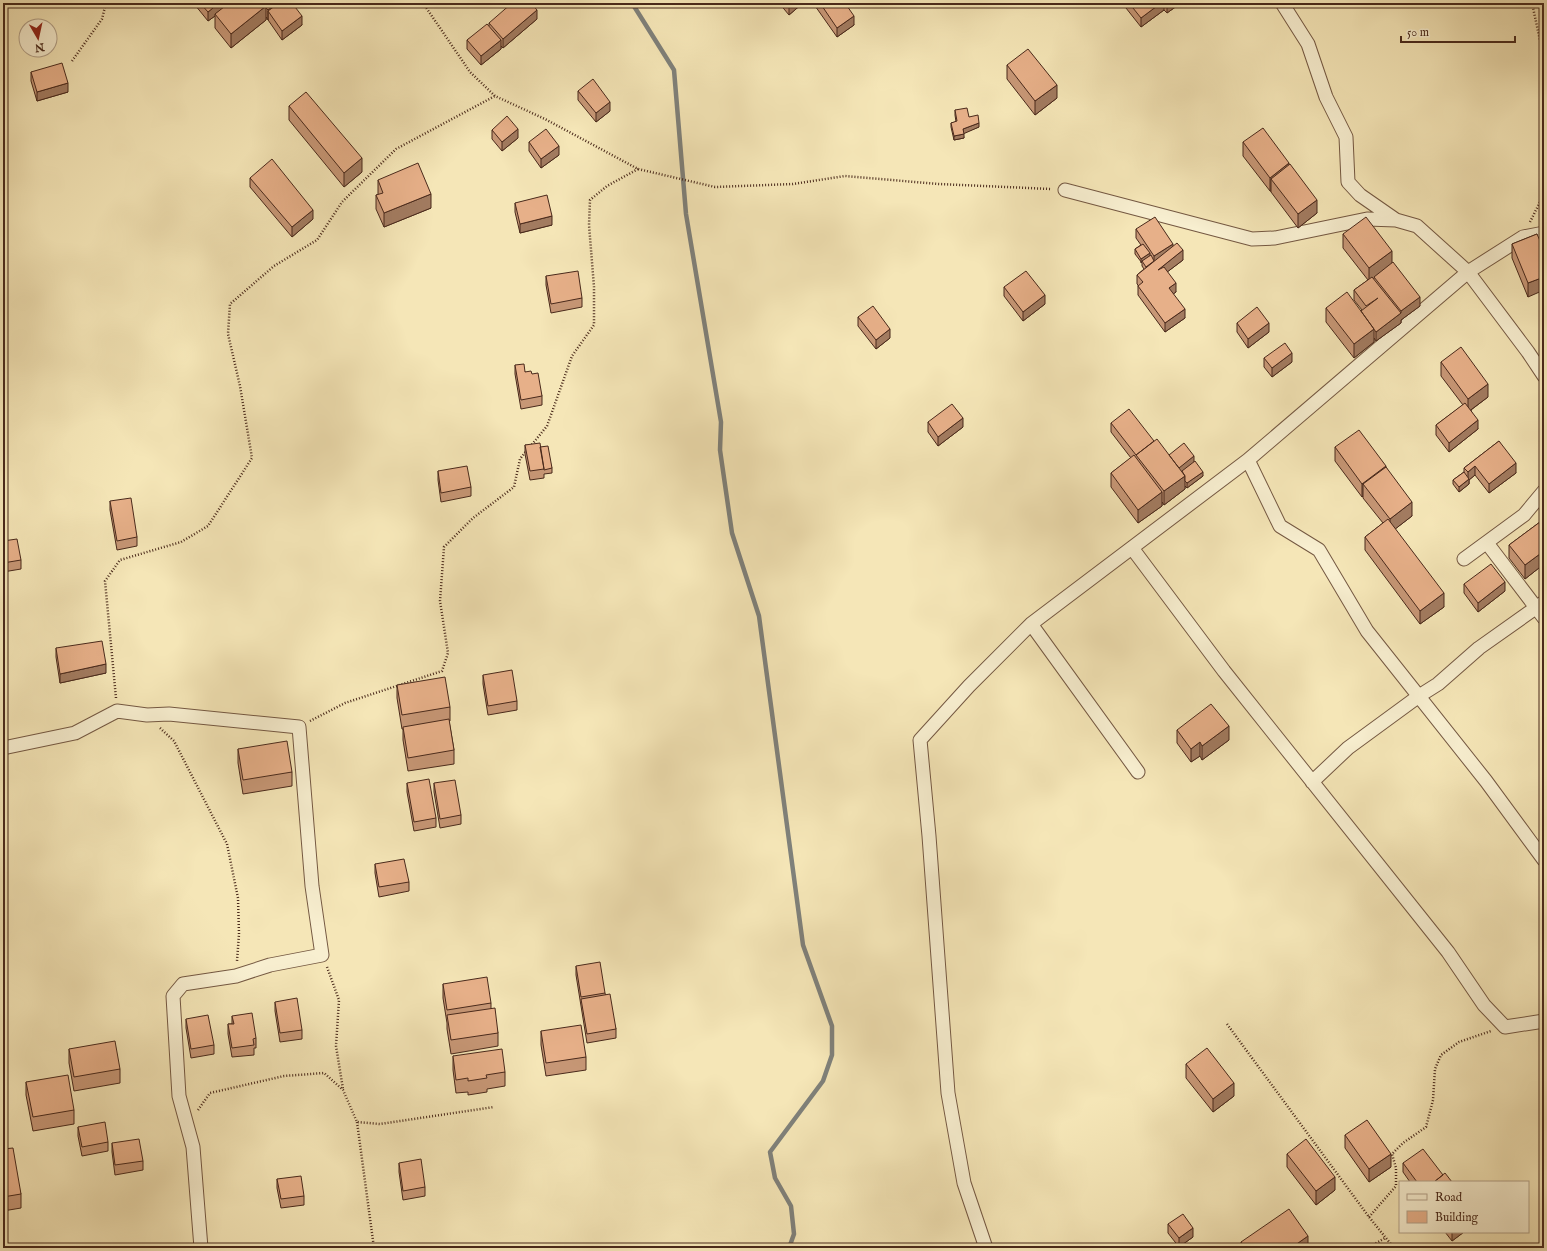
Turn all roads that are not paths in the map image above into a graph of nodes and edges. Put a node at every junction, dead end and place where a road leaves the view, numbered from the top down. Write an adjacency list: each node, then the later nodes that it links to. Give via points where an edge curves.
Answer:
1 (1282, 3): 3 (street, via 1308,44 1326,97 1346,137 1348,182 1360,195)
2 (1065, 190): 3 (street, via 1252,239 1275,238 1367,219)
3 (1396, 220): 5 (street, via 1417,226)
4 (1544, 233): 5 (street, via 1522,237)
5 (1468, 272): 6 (street); 7 (street)
6 (1544, 376)
7 (1248, 460): 10 (street); 14 (street, via 1280,526 1318,550 1367,631)
8 (1544, 491): 9 (street, via 1524,515)
9 (1488, 543): 11 (street); 12 (street)
10 (1132, 548): 13 (street); 17 (street, via 1224,671)
11 (1464, 559)
12 (1541, 609): 14 (street, via 1479,648 1438,684)
13 (1031, 624): 16 (street); 21 (street, via 920,740 948,1093 964,1183)
14 (1418, 696): 17 (street, via 1348,748); 18 (street, via 1486,781)
15 (3, 748): 20 (street, via 74,733 117,711 299,727 312,886 322,956 270,964 236,976 183,984 173,996 179,1096 193,1147)
16 (1138, 772)
17 (1312, 782): 19 (street, via 1448,952 1484,1005 1505,1027)
18 (1544, 860)
19 (1544, 1021)
20 (201, 1248)
21 (986, 1248)

